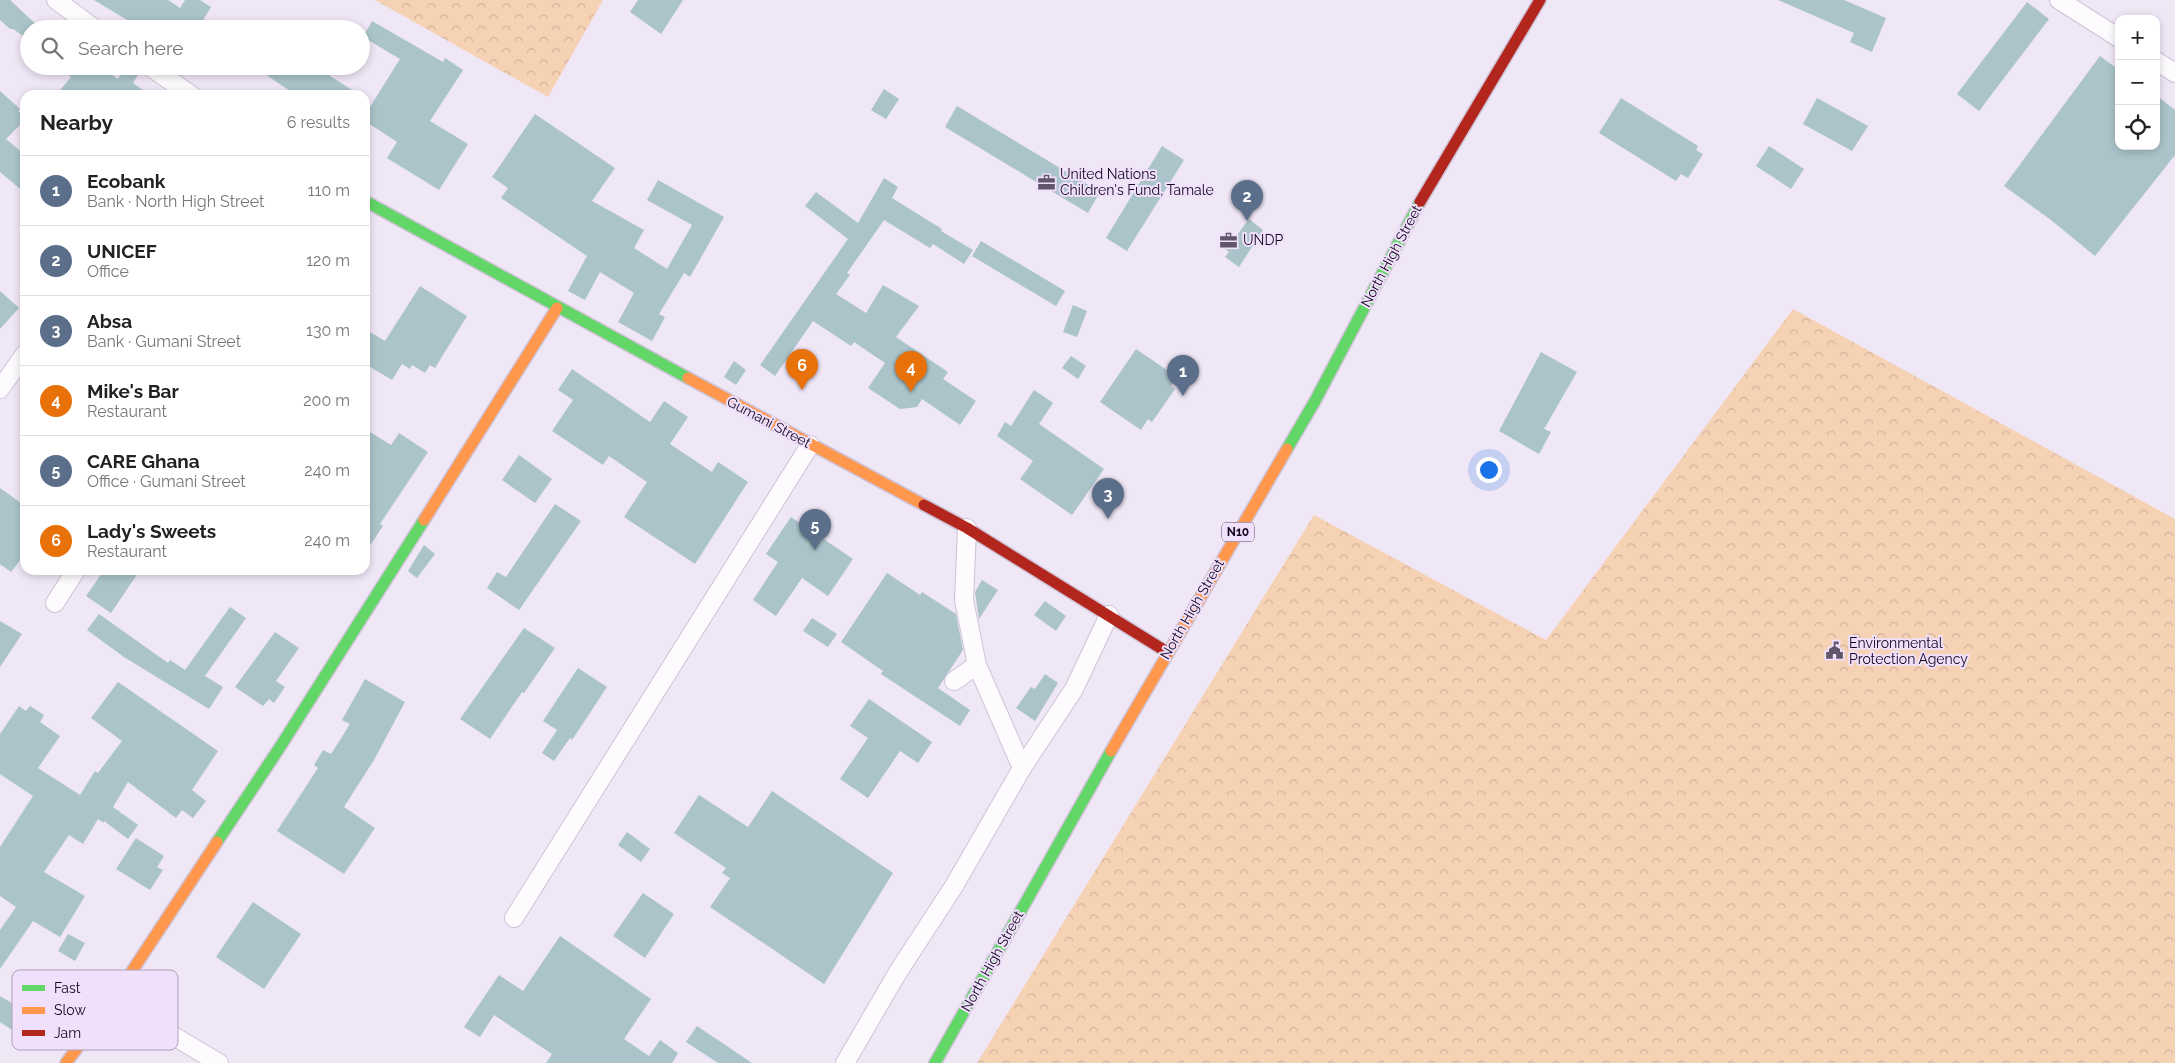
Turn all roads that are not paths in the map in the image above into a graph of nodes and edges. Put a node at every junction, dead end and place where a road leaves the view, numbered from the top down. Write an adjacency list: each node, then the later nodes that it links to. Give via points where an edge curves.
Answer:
1 (56, 0): 4 (street)
2 (1540, 0): 19 (main road, North High Street / N10, via 1408,222 1315,401)
3 (2059, 0): 5 (street)
4 (83, 20)
5 (2115, 35)
6 (2160, 64): 7 (street)
7 (2175, 73)
8 (163, 75): 9 (street)
9 (184, 90)
10 (370, 204): 11 (main road, Gumani Street)
11 (557, 308): 14 (main road, Gumani Street); 24 (main road, via 280,748)
12 (20, 360): 13 (street)
13 (1, 384)
14 (810, 445): 15 (main road, Gumani Street); 23 (street)
15 (967, 528): 18 (main road, Gumani Street); 20 (street, via 964,600)
16 (73, 575): 17 (street)
17 (55, 603)
18 (1109, 616): 19 (main road, Gumani Street); 22 (street, via 1074,689)
19 (1167, 652): 30 (main road, North High Street / N10)
20 (977, 664): 21 (street); 22 (street)
21 (954, 681)
22 (1022, 768): 29 (street)
23 (514, 918)
24 (133, 970)
25 (178, 1039): 28 (street)
26 (76, 1050): 27 (main road)
27 (66, 1063)
28 (219, 1063)
29 (845, 1063)
30 (935, 1063)

